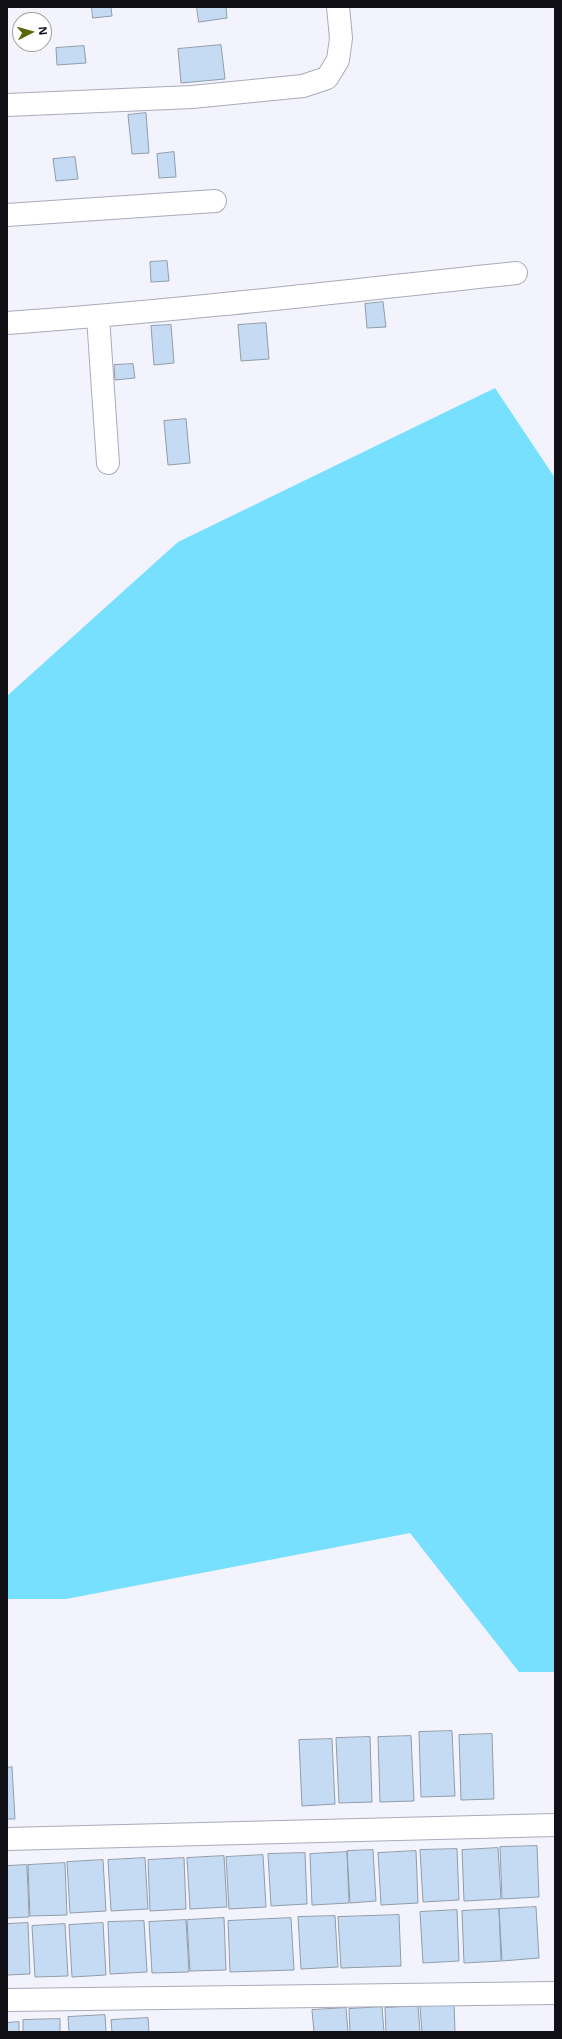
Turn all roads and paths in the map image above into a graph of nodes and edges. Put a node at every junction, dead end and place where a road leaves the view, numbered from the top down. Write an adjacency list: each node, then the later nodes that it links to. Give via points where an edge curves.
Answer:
1 (338, 7): 2 (street, via 341,38 338,60 327,78 303,86 192,96)
2 (7, 105)
3 (215, 202): 4 (street)
4 (7, 216)
5 (516, 273): 6 (street)
6 (98, 317): 7 (street); 8 (street)
7 (7, 323)
8 (108, 463)
9 (555, 1825): 10 (street)
10 (7, 1839)
11 (555, 1993): 12 (street)
12 (7, 2000)

